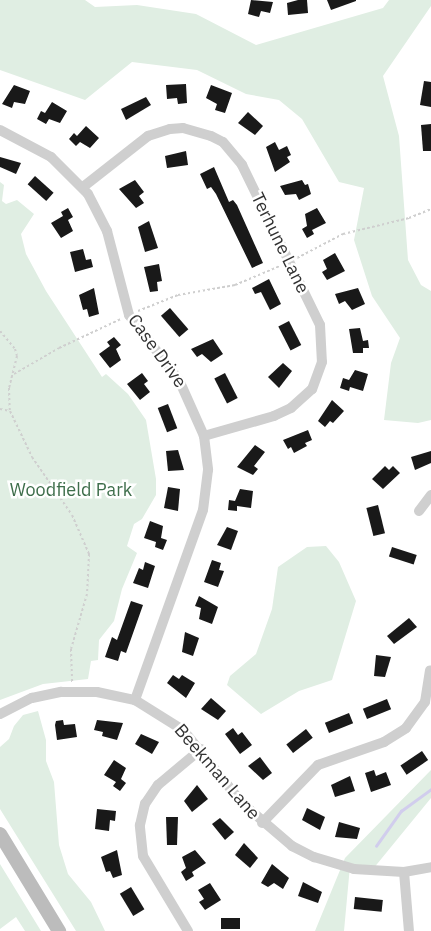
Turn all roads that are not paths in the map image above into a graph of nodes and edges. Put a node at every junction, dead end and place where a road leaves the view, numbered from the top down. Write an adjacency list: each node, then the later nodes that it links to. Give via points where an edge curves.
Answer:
1 (0, 130): 2 (street, Case Drive, via 51,157)
2 (83, 187): 3 (street, Case Drive, via 107,231 129,315 179,380); 3 (street, Terhune Lane, via 142,140 183,128 211,136 228,148 242,165 320,325 322,362 312,389 291,408 274,416)
3 (204, 436): 7 (street, Case Drive, via 208,470 203,510)
4 (431, 495): 5 (street)
5 (419, 511)
6 (430, 670): 10 (street, via 425,702 406,728 384,742 318,765)
7 (135, 700): 8 (street, Beekman Lane, via 105,693 72,691 32,698); 9 (street, Beekman Lane, via 170,719)
8 (0, 714)
9 (201, 749): 10 (street, Beekman Lane); 15 (street, via 158,785 145,804 140,824 143,856)
10 (262, 824): 13 (street, Beekman Lane, via 292,846 314,857 354,869)
11 (0, 834): 14 (main road)
12 (431, 867): 13 (street, Beekman Lane)
13 (404, 872): 16 (street)
14 (59, 931)
15 (188, 931)
16 (409, 931)

